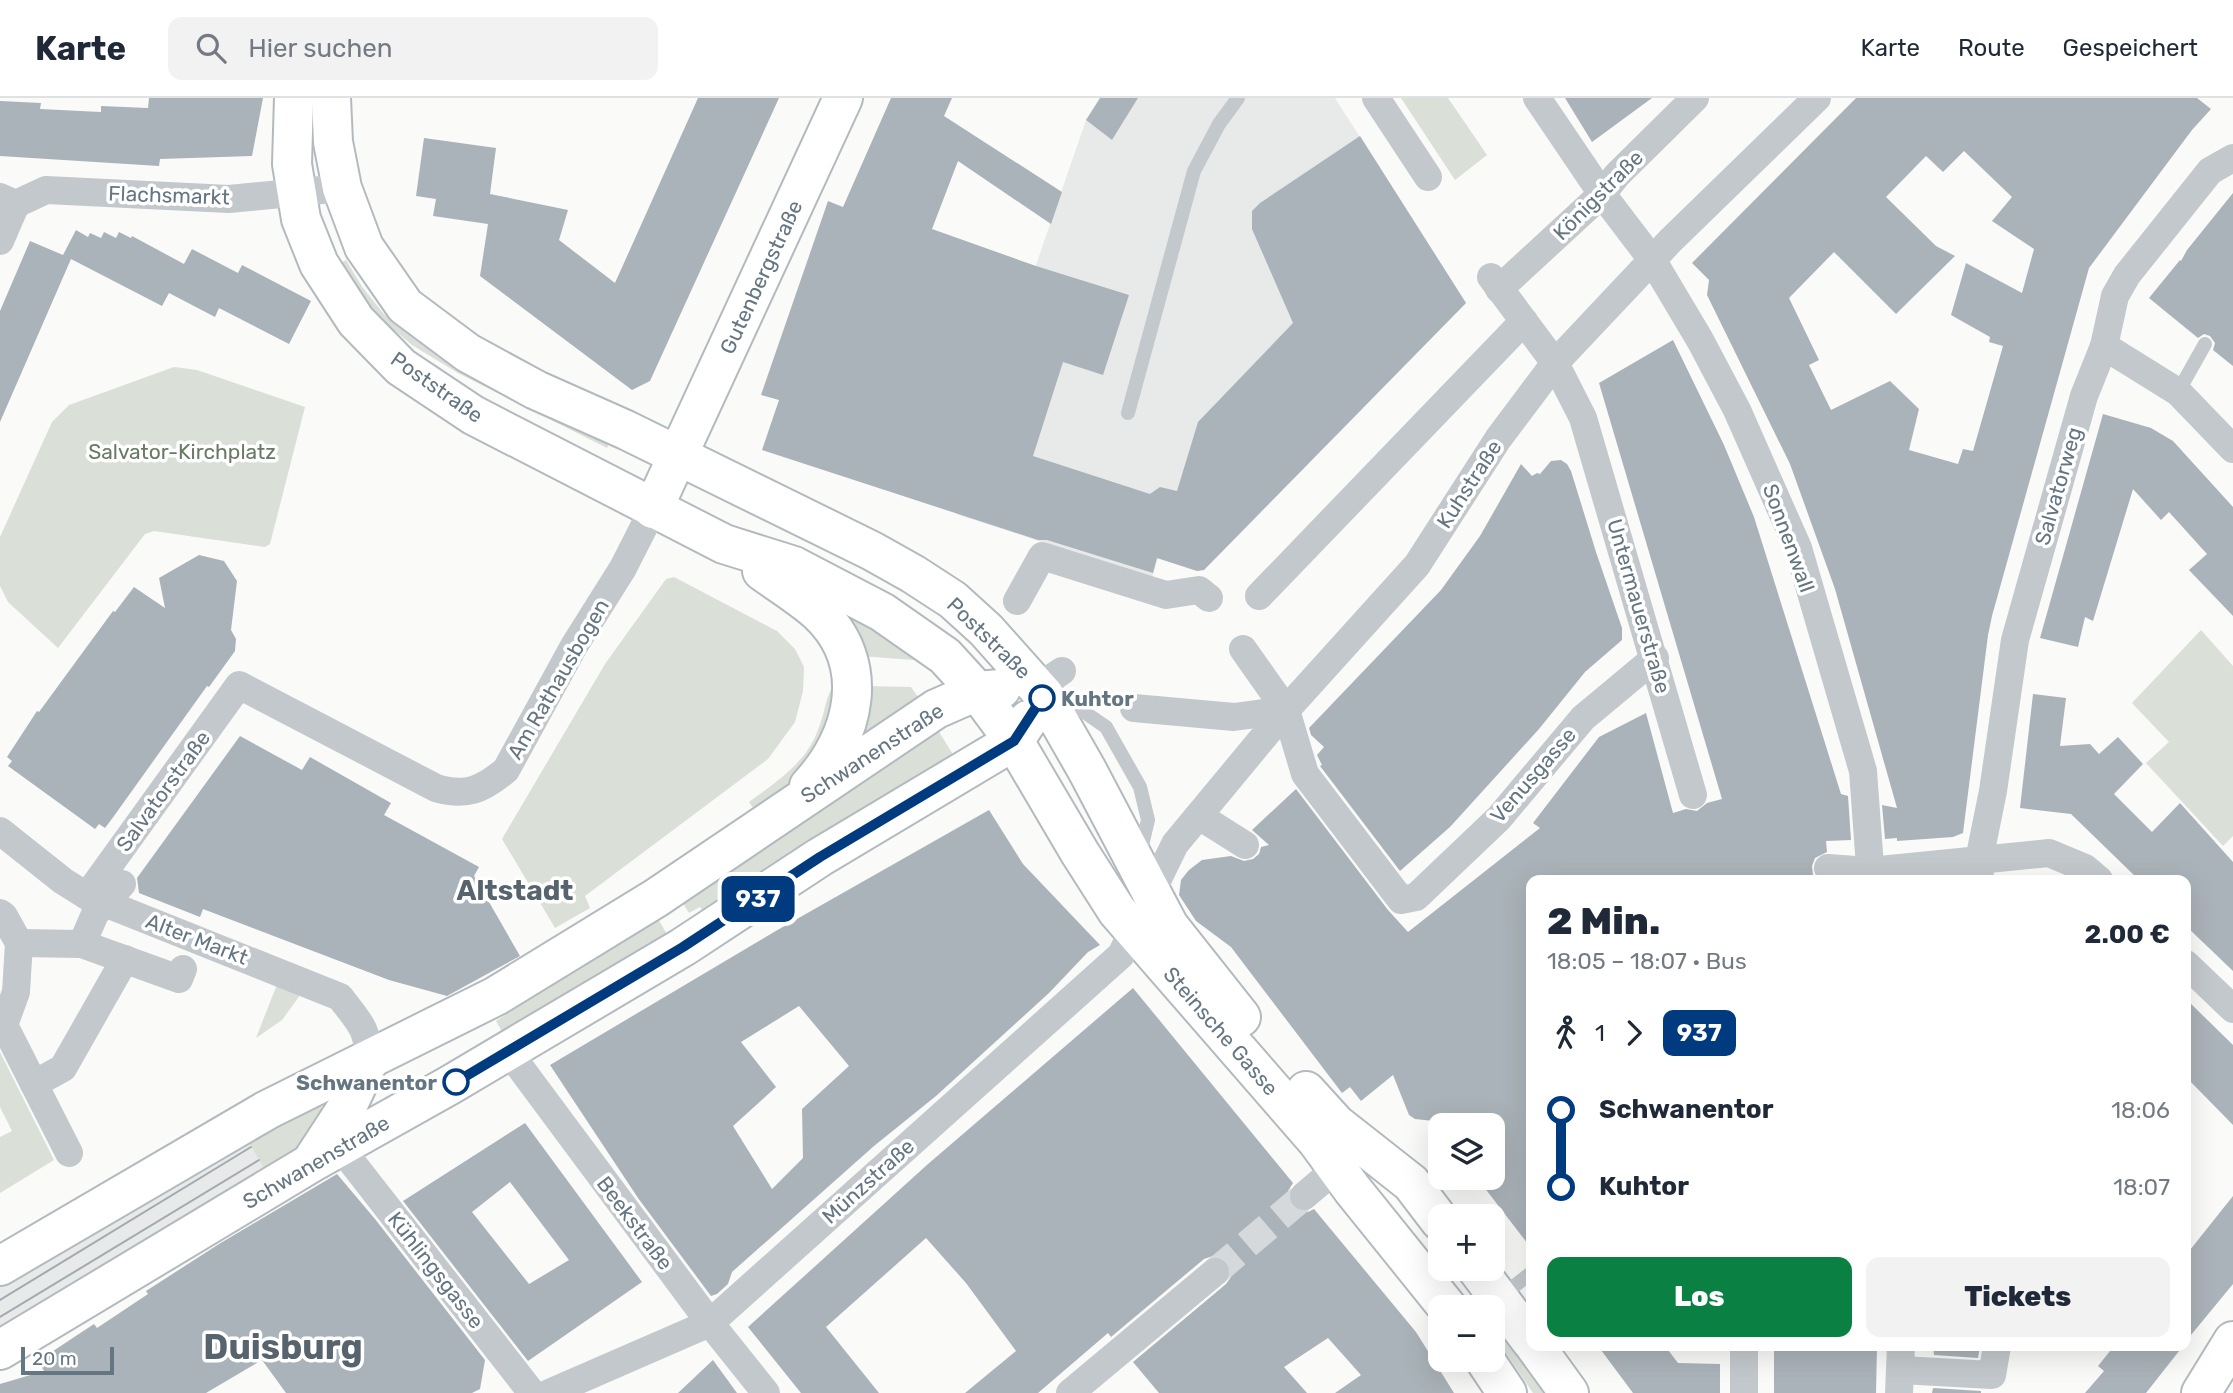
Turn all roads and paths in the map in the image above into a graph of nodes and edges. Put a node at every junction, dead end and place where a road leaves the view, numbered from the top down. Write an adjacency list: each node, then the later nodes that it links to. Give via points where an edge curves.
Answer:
1 (294, 98): 12 (main road, Poststraße, via 291,138)
2 (331, 98): 11 (main road, Poststraße)
3 (843, 98): 25 (main road, Gutenbergstraße)
4 (1238, 98): 23 (lane, via 1194,172)
5 (1376, 98): 10 (street)
6 (1695, 98): 13 (street, Königstraße)
7 (1816, 98): 16 (street)
8 (1544, 107): 13 (street, Sonnenwall)
9 (2233, 158): 20 (street, Salvatorweg, via 2210,171 2122,283)
10 (1428, 177)
11 (342, 188): 12 (street, Flachsmarkt); 25 (main road, Poststraße, via 364,247 405,306 468,353)
12 (296, 193): 14 (street, Flachsmarkt, via 229,199 46,190); 26 (main road, Poststraße, via 319,264 356,321 401,367 472,415)
13 (1602, 194): 16 (street, Sonnenwall); 17 (street, Königstraße)
14 (8, 201): 15 (street)
15 (0, 241)
16 (1653, 261): 21 (street, Kuhstraße); 48 (street, Sonnenwall, via 1737,410 1798,548 1863,771)
17 (1495, 283): 18 (street, Untermauerstraße)
18 (1524, 321): 21 (street, Untermauerstraße); 28 (street)
19 (2205, 344): 22 (lane)
20 (2105, 346): 22 (street); 46 (street, Salvatorweg, via 2084,396 2015,640)
21 (1555, 363): 32 (street, Untermauerstraße, via 1583,418); 37 (street, Kuhstraße, via 1498,439 1417,565)
22 (2178, 392): 24 (street)
23 (1128, 413)
24 (2233, 449)
25 (678, 456): 26 (main road); 33 (main road, Poststraße, via 913,574 953,600)
26 (653, 509): 27 (main road, Poststraße); 34 (street, Am Rathausbogen, via 506,770 472,791 452,793 436,788)
27 (724, 544): 35 (main road, Poststraße, via 794,566 882,611 934,647); 41 (main road, Schwanenstraße, via 819,613 834,631 851,667 853,687 846,726 821,773)
28 (1259, 596)
29 (1209, 598): 30 (street, via 1199,590 1166,595 1042,556)
30 (1017, 601)
31 (1243, 649): 37 (street)
32 (1655, 658): 37 (street, Venusgasse, via 1583,718 1499,818 1416,897 1401,900 1305,774); 39 (street, Untermauerstraße)
33 (1048, 684): 35 (main road, Schwanenstraße); 38 (main road, Schwanenstraße); 52 (main road, Steinsche Gasse)
34 (239, 685): 51 (street, Salvatorstraße)
35 (977, 691): 38 (main road, Poststraße); 41 (main road, Schwanenstraße, via 936,709)
36 (1134, 708): 37 (street, via 1234,717)
37 (1286, 710): 42 (street, Kuhstraße)
38 (1014, 741): 52 (main road, Steinsche Gasse, via 1117,911); 60 (main road, Schwanenstraße)
39 (1693, 795)
40 (0, 808): 51 (street)
41 (789, 808): 61 (main road, Schwanenstraße, via 656,898 496,996)
42 (1199, 816): 44 (street); 52 (street, Kuhstraße)
43 (0, 831): 51 (street, Alter Markt, via 63,881)
44 (1245, 845)
45 (1828, 868): 47 (street)
46 (1980, 870): 49 (street); 50 (street, via 2049,853)
47 (1866, 875)
48 (1871, 875)
49 (1889, 875)
50 (2093, 875)
51 (102, 886): 55 (street, Salvatorstraße); 61 (street, Alter Markt, via 340,997 364,1028)
52 (1141, 900): 65 (main road, Steinsche Gasse, via 1317,1141); 73 (street, Münzstraße, via 1121,955)
53 (0, 913): 54 (street)
54 (19, 943): 55 (street); 62 (street, via 16,992 4,1025)
55 (82, 944): 57 (street)
56 (2191, 969): 59 (street)
57 (119, 977): 58 (street); 62 (street, via 63,1068)
58 (186, 981)
59 (2233, 1009)
60 (508, 1052): 64 (main road, Schwanenstraße); 73 (street, Beekstraße)
61 (369, 1060): 64 (main road); 68 (main road, Schwanenstraße, via 236,1127)
62 (34, 1084): 63 (street)
63 (69, 1153)
64 (326, 1155): 76 (main road, Schwanenstraße); 82 (street, Kühlingsgasse)
65 (1347, 1155): 66 (street); 67 (main road, Steinsche Gasse, via 1410,1183); 72 (main road, Steinsche Gasse)
66 (1304, 1196)
67 (1428, 1206)
68 (0, 1266)
69 (1215, 1272): 85 (street)
70 (1526, 1275): 71 (lane)
71 (1488, 1291): 74 (main road)
72 (1439, 1295)
73 (710, 1323): 83 (street, Münzstraße); 84 (street, Beekstraße)
74 (1526, 1335)
75 (2233, 1341): 89 (main road)
76 (0, 1350)
77 (1539, 1351): 87 (main road)
78 (1744, 1351): 88 (street)
79 (1996, 1351): 80 (street, via 1992,1375)
80 (1900, 1370)
81 (1493, 1372): 86 (main road)
82 (532, 1393)
83 (549, 1393)
84 (766, 1393)
85 (1070, 1393)
86 (1507, 1393)
87 (1569, 1393)
88 (1744, 1393)
89 (2201, 1393)

